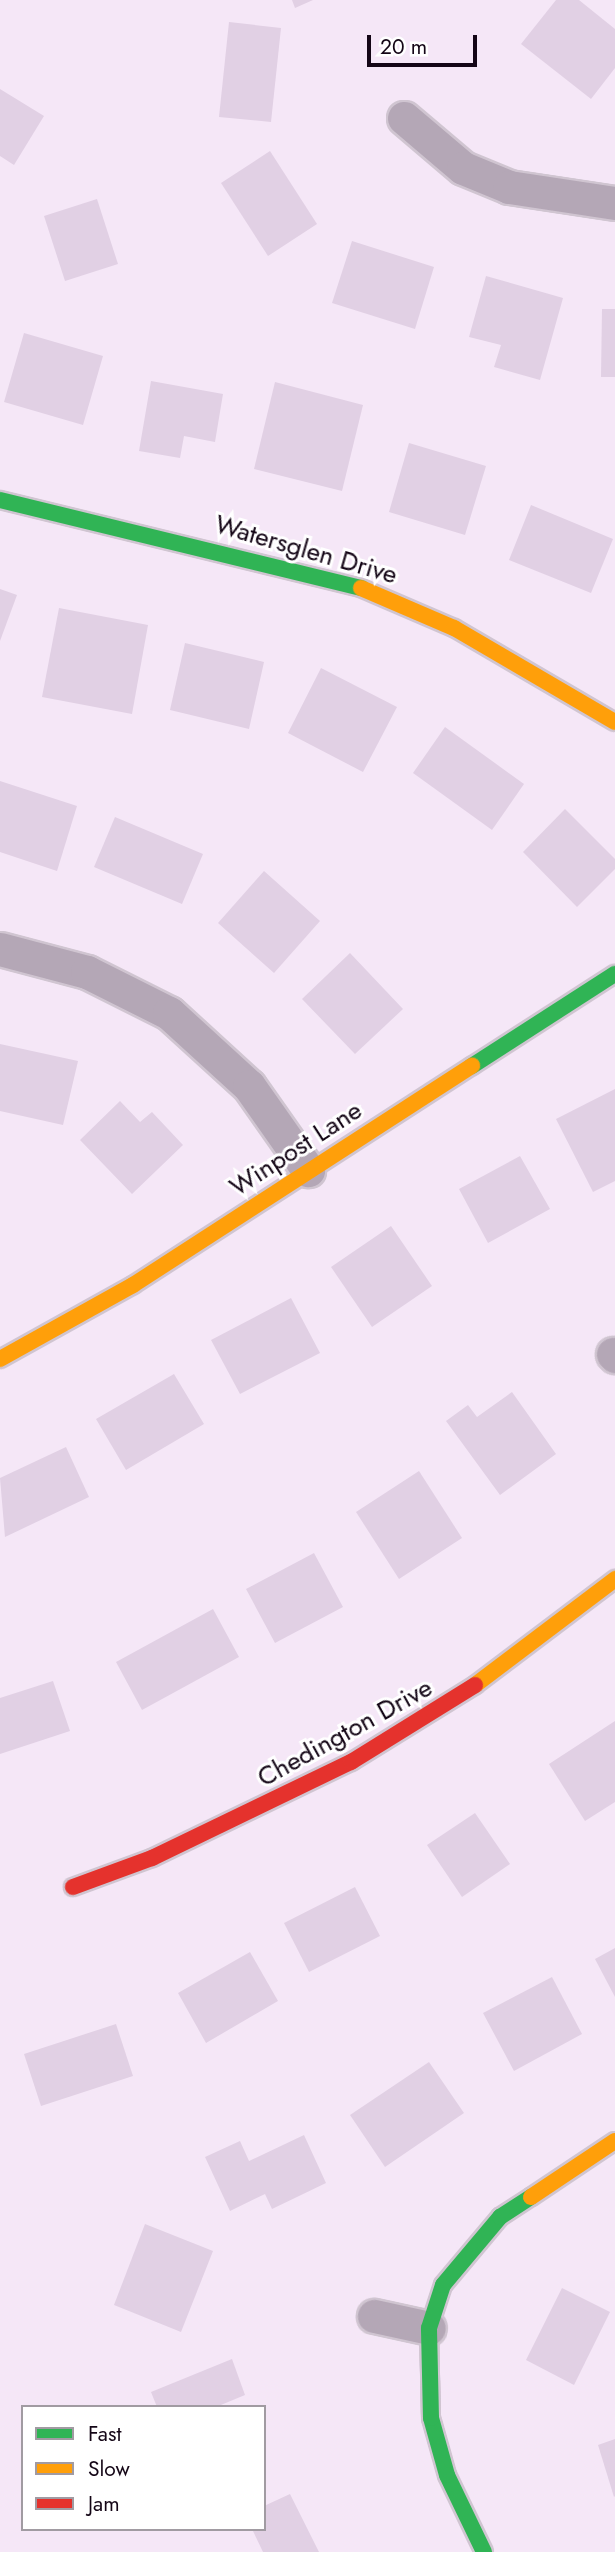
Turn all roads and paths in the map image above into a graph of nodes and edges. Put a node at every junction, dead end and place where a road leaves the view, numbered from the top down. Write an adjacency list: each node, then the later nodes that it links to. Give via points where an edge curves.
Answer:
1 (404, 118): 2 (street, via 463,168 509,187)
2 (615, 203)
3 (0, 500): 4 (street, Watersglen Drive, via 373,591 454,628)
4 (615, 722)
5 (0, 949): 7 (street, via 87,972 169,1013 249,1086)
6 (615, 974): 7 (street, Winpost Lane)
7 (308, 1170): 8 (street, Winpost Lane, via 133,1285)
8 (0, 1359)
9 (615, 1578): 10 (street, Chedington Drive, via 517,1659 382,1744 290,1795)
10 (72, 1887)
11 (615, 2141): 13 (street, via 500,2217 443,2285)
12 (374, 2316): 13 (street)
13 (429, 2328): 14 (street, via 431,2418 447,2475)
14 (484, 2552)

